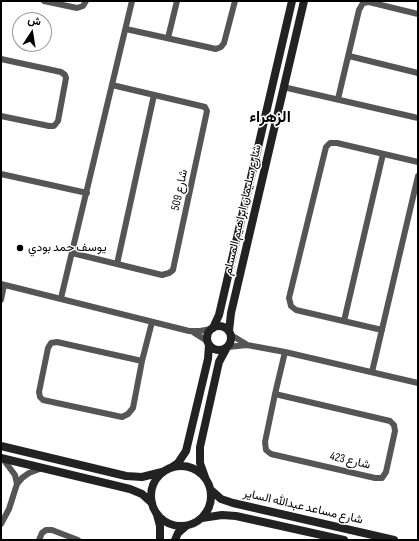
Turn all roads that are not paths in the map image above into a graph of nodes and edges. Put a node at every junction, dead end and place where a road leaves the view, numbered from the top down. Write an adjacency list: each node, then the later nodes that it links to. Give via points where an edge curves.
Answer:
1 (44, 1): 2 (street, via 77,8 83,6)
2 (86, 1)
3 (132, 1): 9 (street)
4 (177, 1): 10 (street)
5 (234, 1): 10 (street, via 225,41 219,48)
6 (292, 1): 25 (street, شارع سليمان ابراهيم المسلم)
7 (304, 1): 15 (street, شارع سليمان ابراهيم المسلم)
8 (418, 14): 11 (street, via 369,2 363,3)
9 (126, 29): 10 (street); 14 (street)
10 (168, 38)
11 (348, 56): 13 (street); 17 (street)
12 (1, 59): 18 (street, via 61,72 66,78 58,119 54,126)
13 (418, 72)
14 (112, 85): 16 (street, شارع 509); 24 (street)
15 (283, 86): 17 (street); 26 (street, شارع سليمان ابراهيم المسلم)
16 (154, 95): 30 (street); 30 (street, شارع 509, via 203,106 208,113 171,272 165,275)
17 (338, 99): 19 (street)
18 (1, 116)
19 (418, 118)
20 (383, 154): 21 (street); 34 (street); 34 (street, via 337,143 330,143 326,147 289,298 291,306 296,310)
21 (418, 162)
22 (1, 174): 24 (street)
23 (418, 176): 37 (street)
24 (87, 193): 29 (street)
25 (245, 199): 26 (street); 27 (street, شارع سليمان ابراهيم المسلم)
26 (257, 201): 28 (street, شارع سليمان ابراهيم المسلم)
27 (243, 208): 28 (street); 36 (street, شارع سليمان ابراهيم المسلم, via 219,315)
28 (255, 211): 39 (street, شارع سليمان ابراهيم المسلم, via 231,313)
29 (72, 253): 30 (street, شارع 509); 32 (street)
30 (117, 264)
31 (3, 285): 32 (street); 33 (street)
32 (61, 298): 35 (street)
33 (1, 300)
34 (344, 320): 37 (street)
35 (152, 322): 38 (street); 44 (street)
36 (212, 328): 38 (street); 39 (street, via 225,327); 40 (street, via 208,332)
37 (382, 330): 45 (street)
38 (189, 331): 40 (street)
39 (230, 333): 41 (street); 42 (street, via 231,343)
40 (208, 343): 42 (street, via 215,350); 48 (street, via 208,359)
41 (247, 345): 42 (street); 43 (street)
42 (227, 348): 49 (street, via 219,362)
43 (285, 352): 45 (street); 47 (street, شارع 423)
44 (142, 361): 44 (street, via 133,408 122,417 43,400 40,397 51,343 57,342)
45 (372, 372): 46 (street)
46 (418, 383)
47 (275, 394): 47 (street, شارع 423, via 265,442 266,450 270,454 382,478 386,472 395,431 390,421)
48 (195, 415): 49 (street, via 200,420); 53 (street, via 186,451 178,463)
49 (207, 417): 54 (street, via 199,455)
50 (1, 446): 53 (street, via 126,476 142,477)
51 (2, 459): 52 (street); 55 (street, via 15,475)
52 (42, 468): 55 (street, via 29,473); 57 (street, via 130,489 142,494)
53 (169, 469): 54 (street, via 181,466 191,468); 57 (street, via 159,476 154,484 151,493)
54 (206, 479): 56 (street)
55 (17, 484): 60 (street)
56 (211, 490): 59 (street, via 208,510); 67 (street, شارع مساعد عبدالله الساير, via 221,499 233,503)
57 (152, 503): 58 (street)
58 (157, 514): 61 (street, via 170,524); 64 (street)
59 (202, 518): 61 (street); 66 (street, شارع مساعد عبدالله الساير, via 236,516)
60 (1, 524)
61 (186, 526): 65 (street)
62 (39, 540): 63 (street, via 42,533 52,530)
63 (78, 540)
64 (160, 540)
65 (174, 540)
66 (344, 540)
67 (394, 540)

